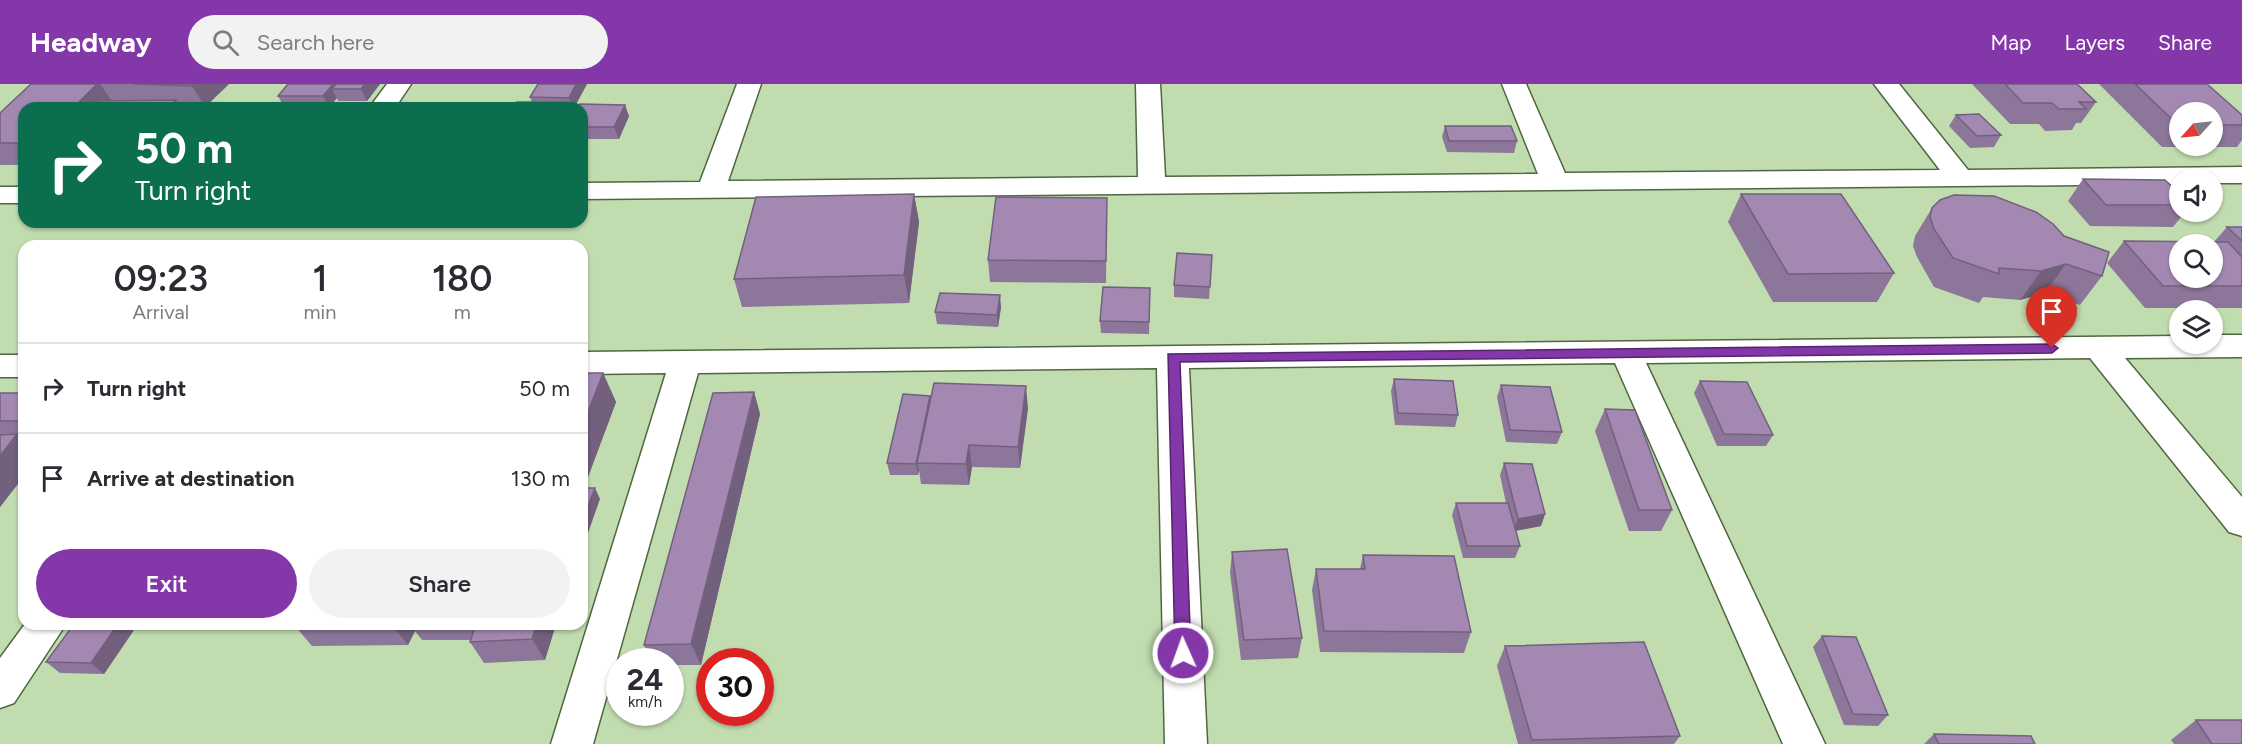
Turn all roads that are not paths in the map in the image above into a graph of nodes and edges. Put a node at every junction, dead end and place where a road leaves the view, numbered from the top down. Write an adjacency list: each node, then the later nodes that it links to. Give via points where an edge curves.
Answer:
1 (399, 84): 6 (street)
2 (748, 84): 11 (street)
3 (1148, 84): 10 (street)
4 (1514, 84): 9 (street)
5 (1887, 84): 8 (street)
6 (386, 102)
7 (2242, 175): 8 (street)
8 (1961, 178): 9 (street)
9 (1555, 182): 10 (street)
10 (1152, 186): 11 (street)
11 (711, 190): 12 (street)
12 (588, 191)
13 (0, 195): 14 (street)
14 (18, 195)
15 (2242, 346): 16 (street)
16 (2099, 348): 17 (street); 23 (street)
17 (1626, 352): 18 (street); 28 (street)
18 (1173, 357): 19 (street); 27 (street)
19 (685, 362): 20 (street); 26 (street)
20 (588, 363)
21 (0, 366): 22 (street)
22 (18, 366)
23 (2242, 522)
24 (43, 630): 25 (street)
25 (0, 690)
26 (572, 744)
27 (1186, 744)
28 (1804, 744)

